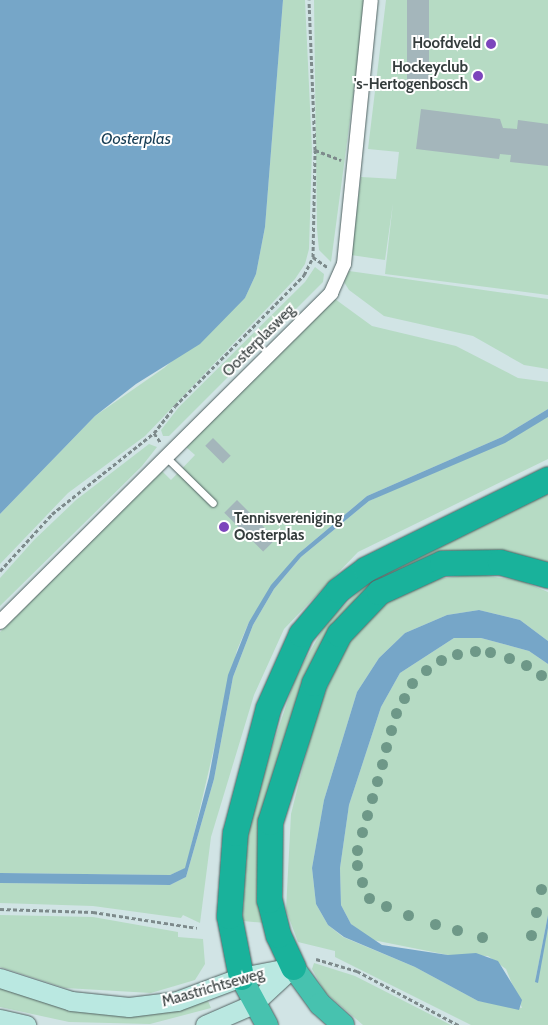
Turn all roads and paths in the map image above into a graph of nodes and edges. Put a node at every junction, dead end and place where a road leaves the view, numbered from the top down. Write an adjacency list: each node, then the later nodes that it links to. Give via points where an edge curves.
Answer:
1 (310, 0): 3 (path)
2 (371, 0): 4 (street, Oosterplasweg)
3 (316, 150): 4 (path); 8 (path, via 313,257 304,275 174,406 154,433 52,514)
4 (355, 165): 5 (street, Oosterplasweg, via 344,264 330,293)
5 (167, 458): 7 (lane); 10 (street, Oosterplasweg)
6 (548, 479): 14 (highway, via 366,569 338,590 301,634 268,708 235,834 228,909)
7 (213, 503)
8 (0, 572)
9 (548, 575): 13 (highway, via 500,562 442,564 379,592 339,634 314,683 270,822 269,900 278,935)
10 (0, 622)
11 (0, 909): 12 (path, via 93,912)
12 (196, 928)
13 (304, 963): 14 (main road, Maastrichtseweg); 16 (main road, Maastrichtseweg); 21 (highway, via 320,1004); 22 (path, via 357,971)
14 (242, 977): 15 (main road, Maastrichtseweg, via 178,1000 129,1007 71,1001); 16 (highway)
15 (0, 978)
16 (253, 1004): 19 (main road, Maastrichtseweg); 20 (highway)
17 (0, 1019): 18 (main road)
18 (26, 1025)
19 (205, 1025)
20 (267, 1025)
21 (343, 1025)
22 (458, 1025)

